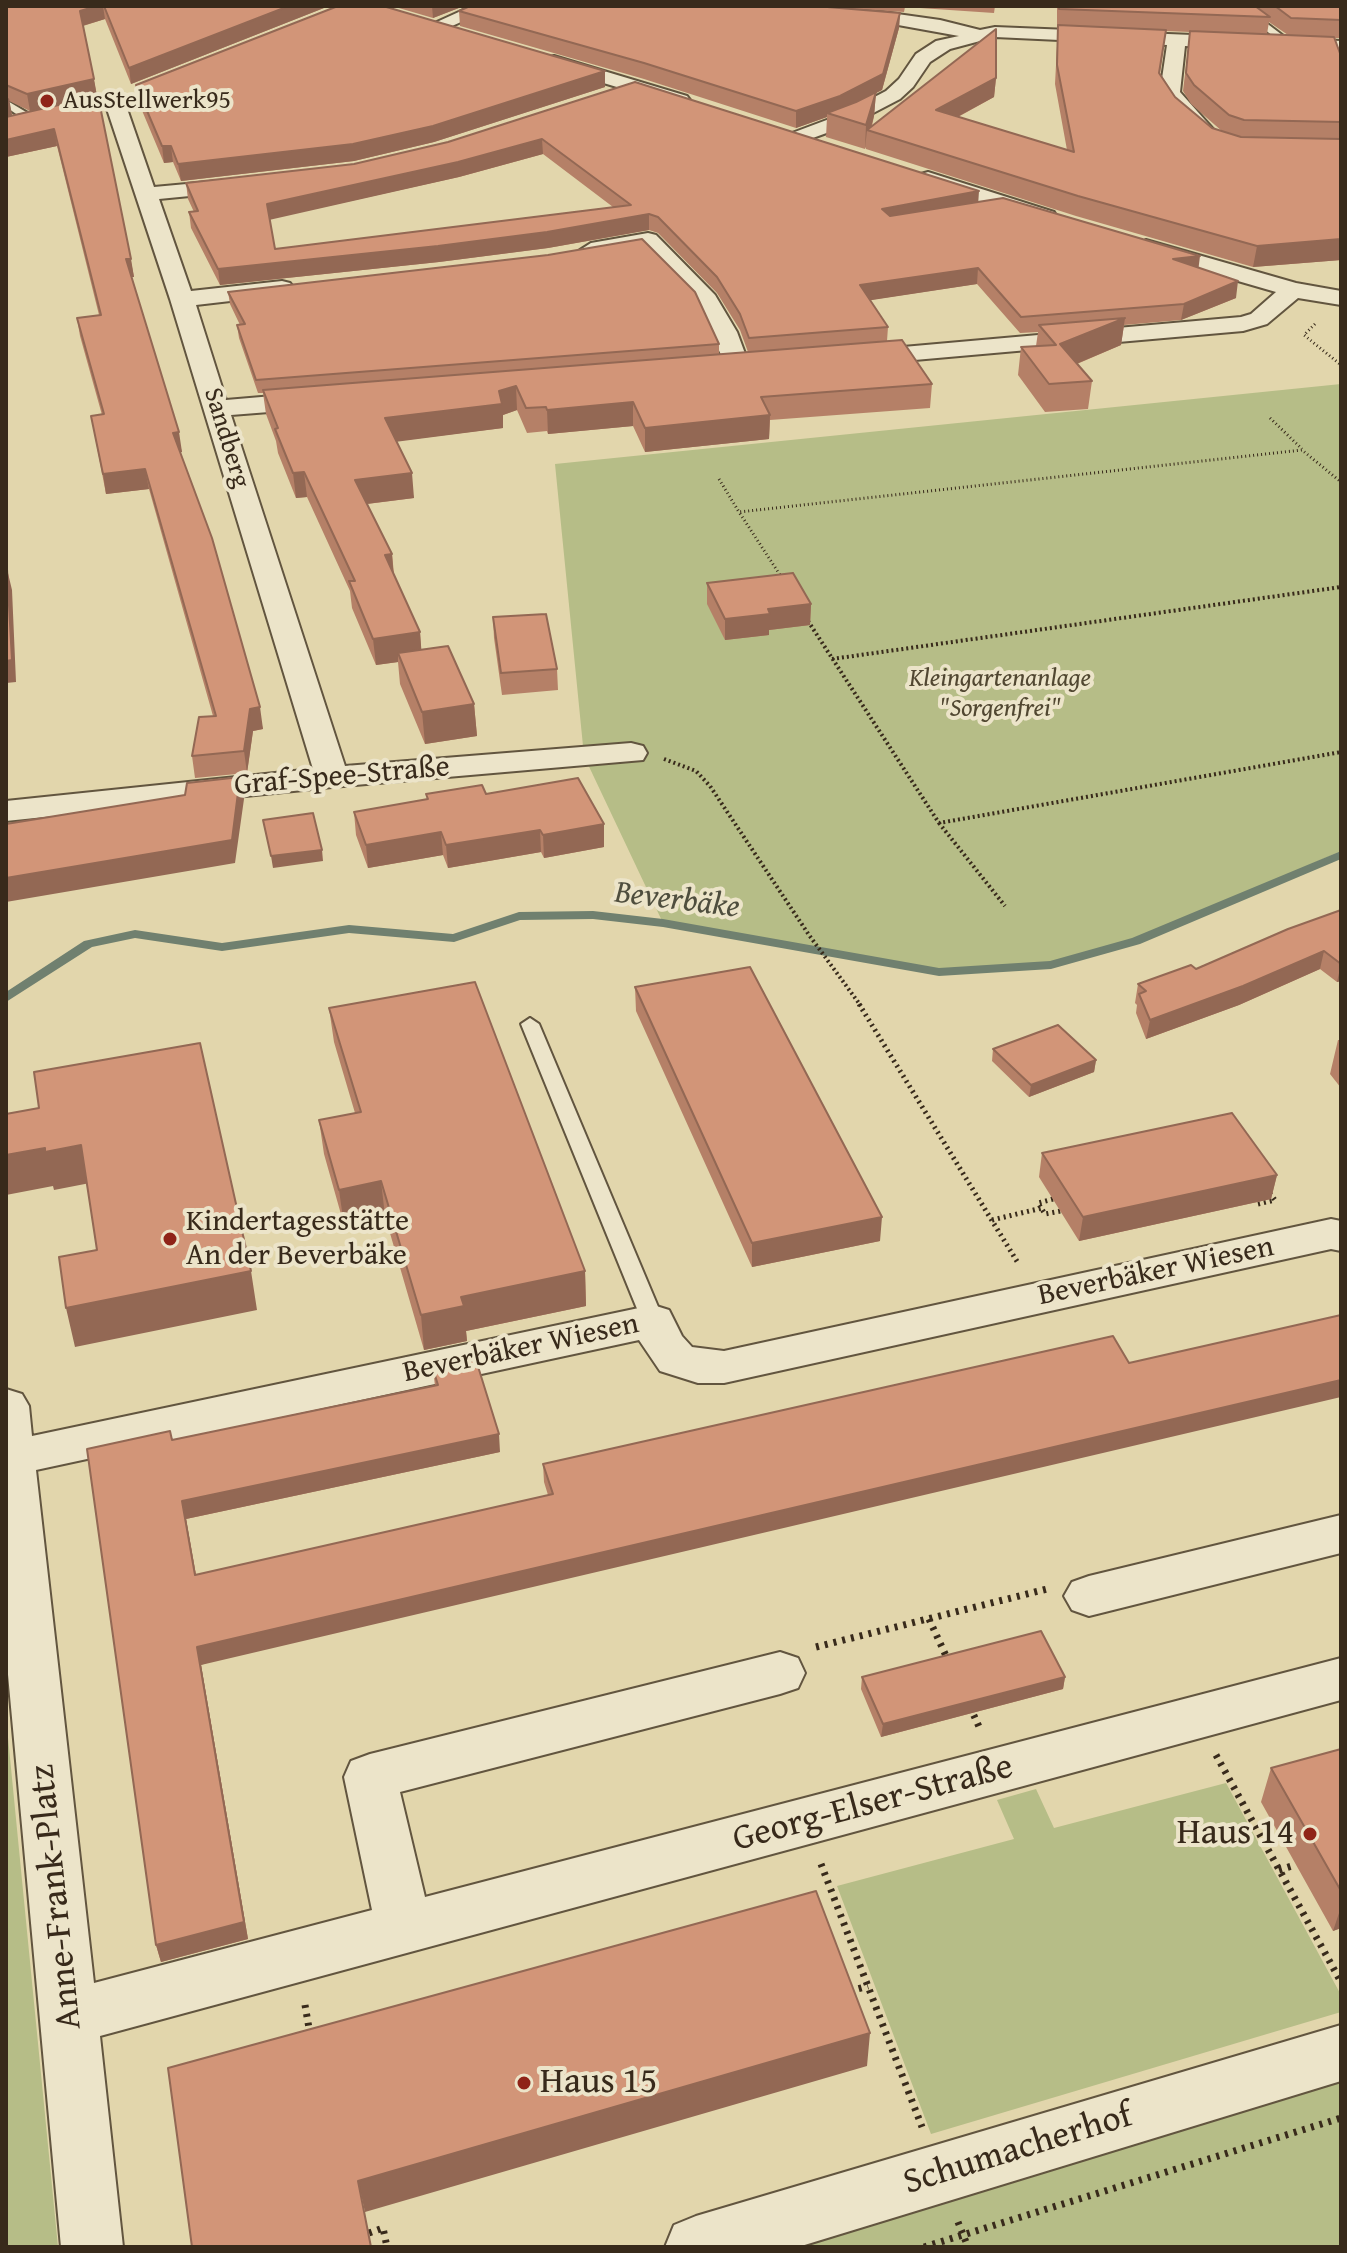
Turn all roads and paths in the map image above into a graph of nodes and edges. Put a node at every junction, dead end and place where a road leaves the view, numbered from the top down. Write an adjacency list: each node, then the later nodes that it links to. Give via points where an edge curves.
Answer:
1 (488, 6): 5 (street)
2 (776, 6): 6 (street, via 940,25)
3 (1238, 6): 9 (lane)
4 (416, 21): 5 (street)
5 (437, 26): 7 (street)
6 (977, 35): 8 (street); 20 (street, via 925,56 893,95)
7 (469, 37)
8 (1177, 38): 9 (street); 21 (street, via 1170,92 1182,110)
9 (1289, 44): 10 (street)
10 (1341, 47)
11 (534, 56): 12 (street)
12 (636, 86): 14 (street); 16 (street)
13 (114, 99): 25 (street, Sandberg)
14 (595, 100)
15 (6, 103): 17 (lane)
16 (699, 106)
17 (39, 118): 18 (street)
18 (6, 125)
19 (773, 129): 20 (street)
20 (799, 137): 22 (street)
21 (1218, 141)
22 (827, 146)
23 (912, 173): 26 (street)
24 (260, 183): 25 (street)
25 (148, 194): 34 (street, Sandberg)
26 (1013, 206): 27 (lane); 28 (street)
27 (987, 210)
28 (1067, 224)
29 (1127, 241): 32 (street)
30 (562, 255): 36 (street, via 648,240 707,300 750,366)
31 (303, 286): 34 (street)
32 (1293, 290): 33 (street); 35 (street, via 1259,319 1243,324)
33 (1341, 298)
34 (182, 299): 38 (street, Sandberg)
35 (840, 359)
36 (710, 370)
37 (341, 398): 38 (street)
38 (216, 408): 50 (street, Sandberg)
39 (1270, 418): 40 (path)
40 (1302, 450): 42 (path); 43 (path)
41 (719, 479): 43 (path)
42 (1341, 482)
43 (739, 512): 44 (path)
44 (785, 582)
45 (1340, 589): 47 (path)
46 (804, 615): 47 (path)
47 (833, 659): 52 (path)
48 (1341, 752): 52 (path)
49 (631, 753): 50 (street, Graf-Spee-Straße); 60 (path, via 678,763 705,779 849,987)
50 (332, 777): 51 (street, Graf-Spee-Straße)
51 (6, 811)
52 (939, 823): 53 (path)
53 (1005, 906)
54 (530, 1024): 63 (lane)
55 (1265, 1186): 57 (path, via 1275,1200)
56 (1053, 1199): 58 (path, via 1038,1203)
57 (1258, 1204)
58 (1042, 1208): 59 (path, via 1045,1214); 60 (path)
59 (1061, 1211)
60 (992, 1220): 62 (path)
61 (1341, 1236): 62 (street, Beverbäker Wiesen)
62 (1039, 1298): 63 (street, Beverbäker Wiesen, via 724,1367 698,1367 676,1359)
63 (653, 1321): 64 (street, Beverbäker Wiesen)
64 (9, 1432): 66 (street, Anne-Frank-Platz)
65 (1341, 1534): 67 (street)
66 (13, 1548): 83 (street, Anne-Frank-Platz)
67 (1089, 1596): 68 (path, via 1064,1585)
68 (929, 1619): 69 (path); 70 (path, via 791,1654)
69 (948, 1660)
70 (780, 1673): 78 (street, via 370,1777)
71 (1341, 1679): 73 (street, Georg-Elser-Straße)
72 (967, 1702): 74 (path)
73 (1196, 1718): 74 (street, Georg-Elser-Straße); 77 (path)
74 (999, 1770): 75 (street, Georg-Elser-Straße)
75 (805, 1822): 78 (street, Georg-Elser-Straße); 81 (path)
76 (1295, 1865): 77 (path)
77 (1279, 1870): 80 (path)
78 (404, 1928): 79 (street, Georg-Elser-Straße)
79 (296, 1957): 83 (street, Georg-Elser-Straße); 84 (path)
80 (1341, 1982)
81 (868, 1986): 82 (path); 87 (path)
82 (839, 1994)
83 (69, 2017): 89 (street, Anne-Frank-Platz)
84 (313, 2048)
85 (1341, 2053): 87 (street, Schumacherhof)
86 (1341, 2118): 92 (path)
87 (940, 2174): 91 (street, Schumacherhof)
88 (369, 2233): 90 (path, via 383,2228)
89 (92, 2247)
90 (387, 2247)
91 (696, 2247)
92 (924, 2247)

